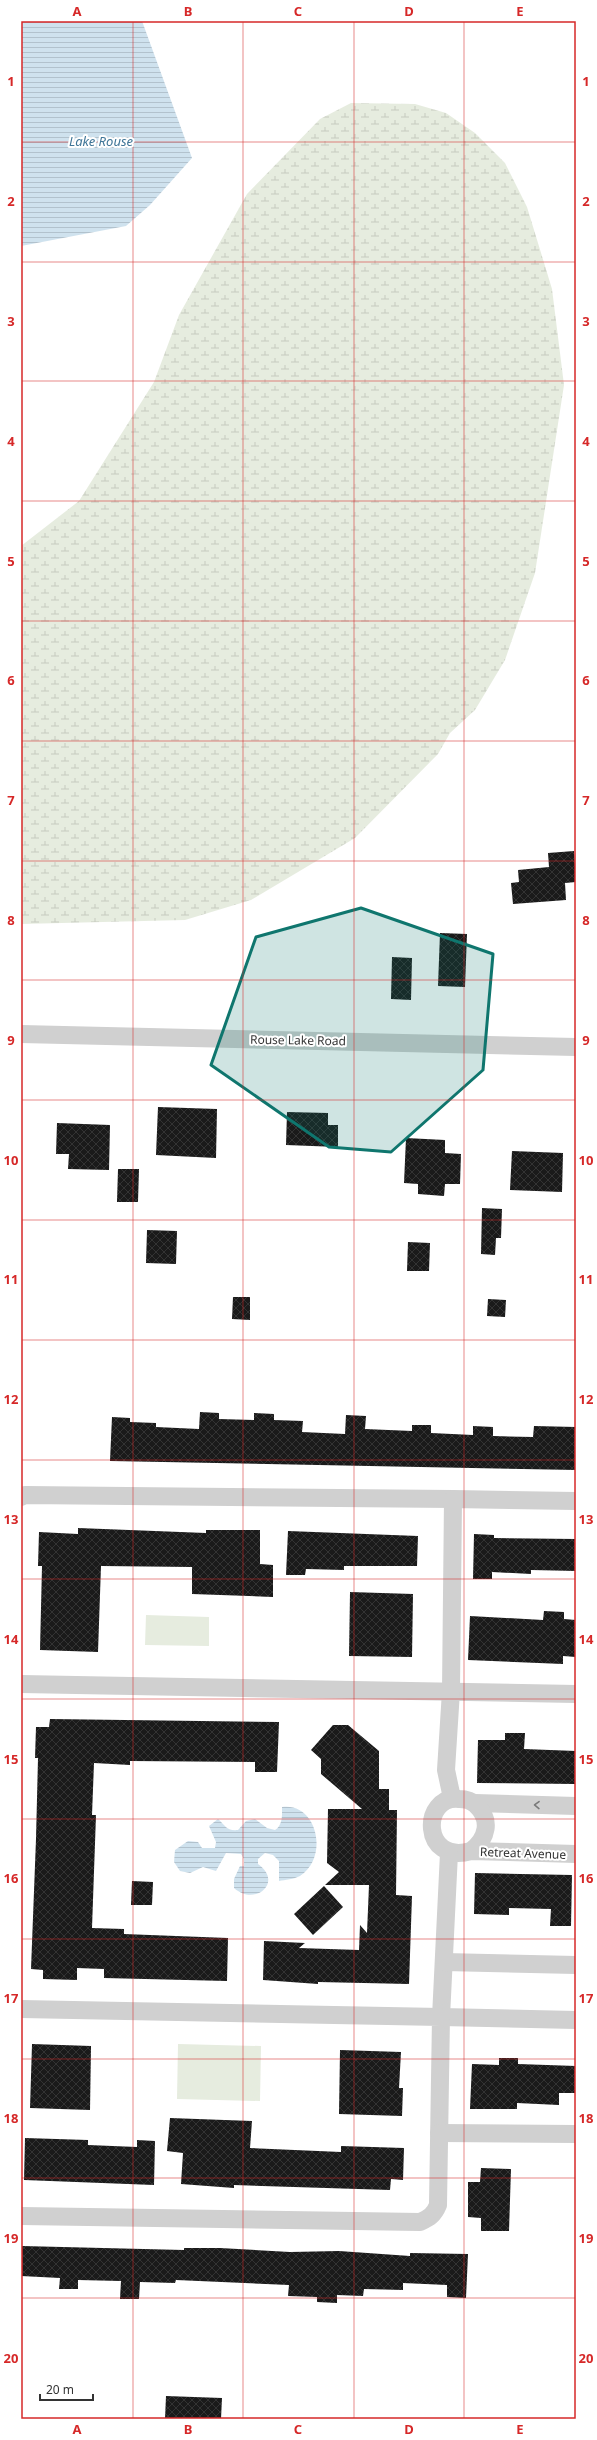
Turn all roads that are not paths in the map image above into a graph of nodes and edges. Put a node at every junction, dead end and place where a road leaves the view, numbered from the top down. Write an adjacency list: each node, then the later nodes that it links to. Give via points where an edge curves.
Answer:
1 (21, 1034): 2 (street, Rouse Lake Road)
2 (576, 1047)
3 (21, 1497): 4 (street, via 25,1495)
4 (453, 1499): 5 (street); 7 (street)
5 (576, 1501)
6 (21, 1684): 7 (street)
7 (451, 1692): 8 (street); 9 (street, via 446,1770)
8 (576, 1694)
9 (452, 1798): 10 (street, via 466,1799); 12 (street, via 438,1808 431,1826 433,1837 439,1846)
10 (475, 1804): 11 (street, one-way to 10); 13 (street, via 482,1812 486,1823 483,1839)
11 (576, 1806)
12 (449, 1852): 13 (street); 15 (street)
13 (471, 1852): 14 (street, Retreat Avenue)
14 (576, 1854)
15 (444, 1962): 16 (street); 18 (street)
16 (576, 1965)
17 (21, 2009): 18 (street)
18 (441, 2017): 19 (street); 20 (street)
19 (576, 2020)
20 (439, 2133): 21 (street); 22 (street, via 438,2205 435,2214 420,2222)
21 (576, 2134)
22 (21, 2216)

